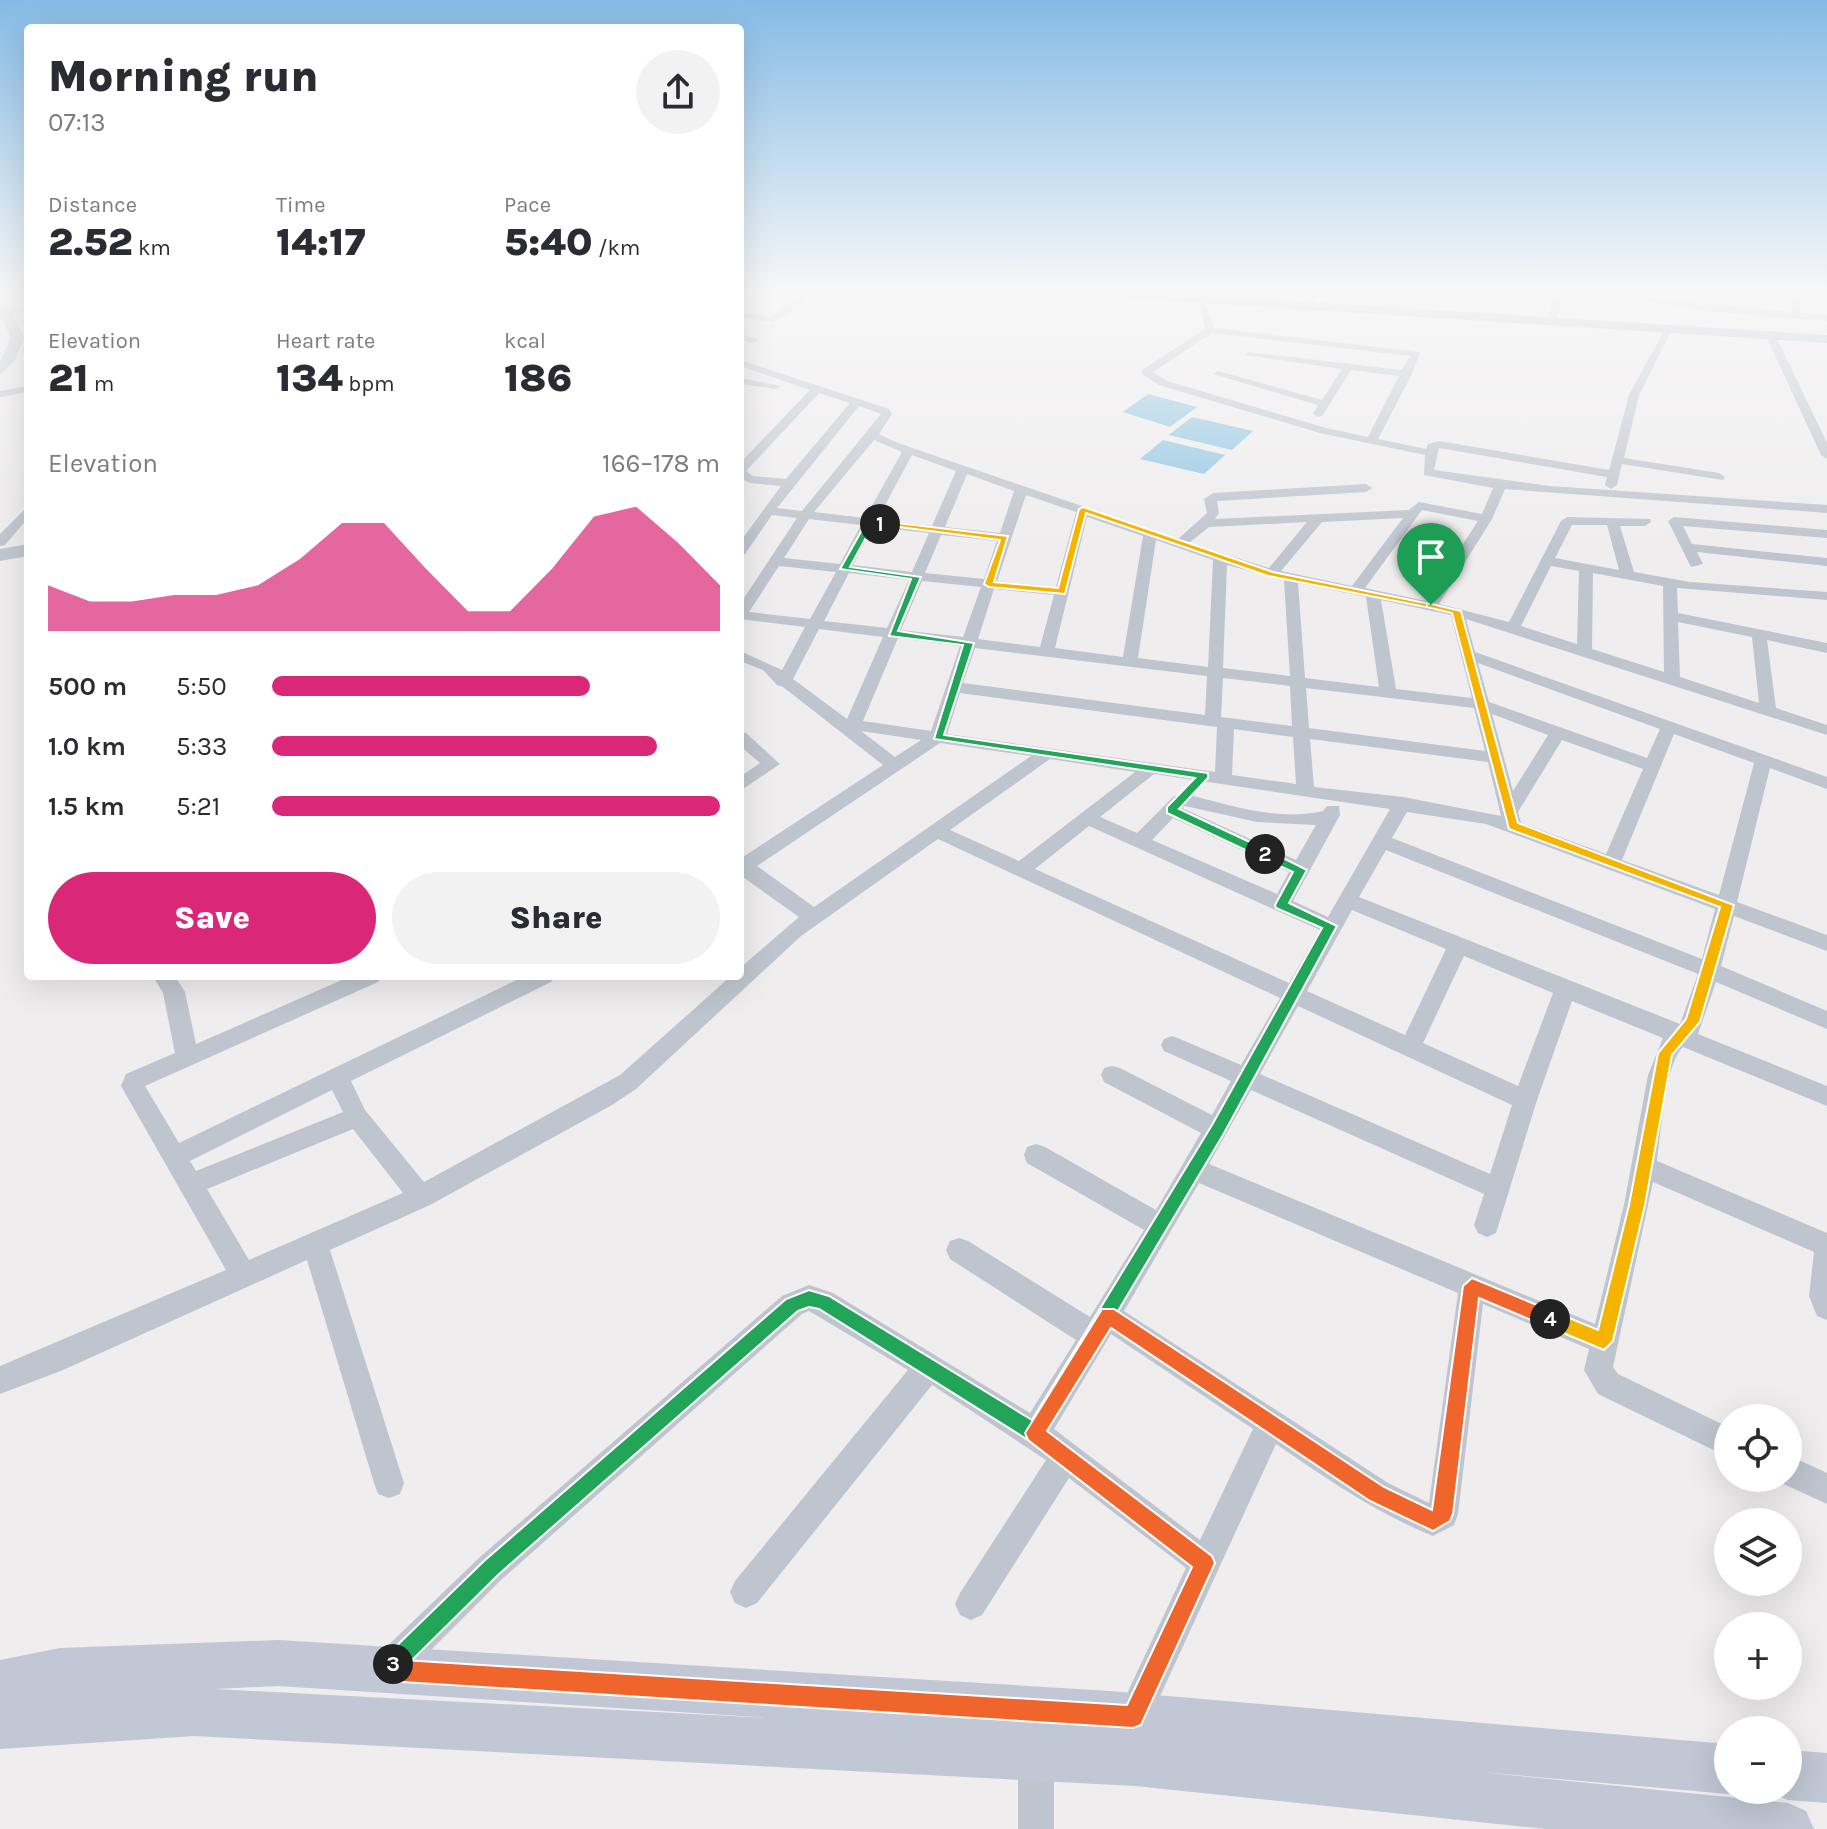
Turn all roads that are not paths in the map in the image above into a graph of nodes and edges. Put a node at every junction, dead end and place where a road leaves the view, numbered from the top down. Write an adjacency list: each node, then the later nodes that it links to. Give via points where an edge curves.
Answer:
1 (783, 378): 13 (street)
2 (1154, 378): 14 (street)
3 (1211, 378): 14 (street)
4 (1233, 378): 11 (street)
5 (1277, 378): 11 (street)
6 (1341, 378): 19 (street)
7 (1405, 378): 22 (street)
8 (1643, 378): 26 (street)
9 (1791, 378): 25 (street)
10 (744, 381): 13 (street)
11 (1269, 389): 19 (street)
12 (24, 390): 15 (street)
13 (815, 390): 18 (street); 27 (street, via 798,402)
14 (1190, 391): 20 (street)
15 (0, 394)
16 (744, 395): 17 (street)
17 (778, 399)
18 (857, 402): 21 (street, via 887,412); 32 (street)
19 (1325, 404): 20 (street)
20 (1310, 427): 22 (street)
21 (872, 435): 23 (street); 41 (street)
22 (1371, 441): 24 (street)
23 (909, 449): 28 (street); 46 (street)
24 (1430, 453): 30 (street, via 1439,444); 33 (street, via 1428,472 1435,477)
25 (1827, 455)
26 (1617, 460): 30 (street); 31 (street)
27 (744, 466)
28 (964, 467): 34 (street); 49 (street)
29 (744, 474): 32 (street)
30 (1614, 475): 36 (street)
31 (1719, 477)
32 (789, 483): 39 (street)
33 (1501, 485): 36 (street); 44 (street)
34 (1022, 487): 37 (street); 52 (street)
35 (1366, 488): 48 (street, via 1213,497 1213,513)
36 (1610, 492): 38 (street)
37 (1083, 509): 50 (street); 74 (street)
38 (1827, 509)
39 (769, 511): 41 (street); 55 (street)
40 (1411, 514): 43 (street); 44 (street, via 1427,505); 75 (street)
41 (806, 515): 46 (street); 61 (street)
42 (24, 517): 53 (street)
43 (1318, 518): 48 (street); 68 (street)
44 (1486, 519): 78 (street)
45 (1612, 521): 47 (street); 62 (street, via 1568,519); 69 (street)
46 (870, 522): 49 (street); 66 (street)
47 (1645, 522)
48 (1206, 523): 54 (street)
49 (937, 530): 52 (street); 70 (street)
50 (1150, 534): 54 (street); 93 (street)
51 (1827, 534): 56 (street, via 1674,521)
52 (1005, 538): 73 (street)
53 (0, 542)
54 (1180, 544): 60 (street)
55 (744, 545)
56 (1687, 547): 64 (street); 65 (street)
57 (24, 551): 58 (main road)
58 (0, 555)
59 (24, 558): 63 (main road)
60 (1220, 559): 68 (street); 94 (street)
61 (775, 561): 66 (street); 79 (street)
62 (1546, 561): 67 (street); 84 (street)
63 (0, 562)
64 (1827, 562)
65 (1696, 564)
66 (845, 569): 70 (street); 83 (street)
67 (1586, 569): 69 (street); 89 (street)
68 (1271, 574): 71 (street)
69 (1628, 576): 72 (street)
70 (917, 577): 73 (street); 85 (street)
71 (1291, 579): 75 (street); 95 (street)
72 (1670, 583): 77 (street); 82 (street)
73 (989, 584): 74 (street); 87 (street)
74 (1062, 592): 90 (street)
75 (1355, 592): 76 (street)
76 (1373, 595): 78 (street); 99 (street)
77 (1827, 596)
78 (1431, 605): 80 (street)
79 (744, 609)
80 (1457, 611): 84 (street); 91 (street)
81 (744, 615): 83 (street)
82 (1669, 616): 86 (street); 96 (street)
83 (815, 624): 85 (street); 97 (street)
84 (1513, 628): 89 (street)
85 (892, 634): 87 (street); 103 (street)
86 (1759, 636): 88 (street); 101 (street)
87 (969, 643): 90 (street); 98 (street)
88 (1827, 648)
89 (1584, 651): 96 (street)
90 (1046, 653): 93 (street)
91 (1467, 654): 100 (street); 104 (street)
92 (744, 658): 97 (street, via 768,667)
93 (1130, 663): 94 (street)
94 (1215, 671): 95 (street); 102 (street)
95 (1300, 681): 99 (street); 106 (street)
96 (1672, 681): 101 (street)
97 (783, 682): 103 (street)
98 (954, 687): 102 (street); 108 (street)
99 (1388, 692): 100 (street)
100 (1479, 704): 107 (street); 111 (street)
101 (1768, 712): 105 (street)
102 (1220, 722): 106 (street); 117 (street)
103 (846, 724): 108 (street); 113 (street)
104 (1669, 727): 112 (street); 114 (street)
105 (1827, 730)
106 (1302, 733): 111 (street); 120 (street)
107 (1557, 734): 114 (street); 126 (street)
108 (937, 737): 110 (street); 113 (street)
109 (744, 740): 118 (street, via 771,761)
110 (1047, 753): 115 (street); 127 (street)
111 (1495, 758): 126 (street)
112 (1763, 760): 119 (street); 136 (street)
113 (894, 765): 130 (street)
114 (1652, 766): 131 (street)
115 (1151, 768): 116 (street); 125 (street)
116 (1204, 775): 117 (street); 123 (street)
117 (1223, 778): 120 (street)
118 (744, 782)
119 (1827, 783)
120 (1305, 790): 121 (street)
121 (1340, 795): 122 (street); 124 (street)
122 (1403, 803): 126 (street); 129 (street)
123 (1176, 804): 124 (street, via 1307,819); 128 (street); 133 (street)
124 (1331, 815): 133 (street)
125 (1086, 818): 128 (street); 132 (street)
126 (1511, 819): 131 (street)
127 (936, 831): 132 (street); 137 (street)
128 (1140, 841): 135 (street)
129 (1381, 841): 134 (street); 141 (street)
130 (744, 861): 137 (street)
131 (1612, 862): 136 (street)
132 (1021, 870): 148 (street)
133 (1301, 870): 135 (street)
134 (1346, 900): 138 (street); 140 (street)
135 (1281, 905): 138 (street)
136 (1727, 905): 139 (street); 141 (street)
137 (813, 917): 142 (street)
138 (1330, 926): 148 (street)
139 (1827, 943)
140 (1458, 946): 147 (street); 152 (street)
141 (1710, 970): 149 (street); 150 (street, via 1693,1022)
142 (744, 974)
143 (166, 980): 153 (street, via 174,992)
144 (362, 980): 153 (street)
145 (536, 980): 155 (street)
146 (737, 980): 167 (street, via 628,1082)
147 (1564, 992): 150 (street); 158 (street)
148 (1293, 997): 152 (street); 156 (street)
149 (1827, 1020)
150 (1682, 1036): 157 (street); 163 (street, via 1665,1053)
151 (1172, 1045): 156 (street)
152 (1410, 1048): 158 (street)
153 (187, 1057): 162 (street, via 138,1078 133,1086)
154 (1112, 1075): 160 (street)
155 (337, 1077): 159 (street); 162 (street)
156 (1246, 1078): 160 (street); 166 (street)
157 (1827, 1096)
158 (1525, 1100): 166 (street)
159 (357, 1117): 165 (street); 167 (street)
160 (1218, 1130): 164 (street)
161 (1036, 1155): 169 (street)
162 (176, 1156): 165 (street)
163 (1642, 1166): 171 (street); 178 (street)
164 (1193, 1169): 169 (street); 175 (street)
165 (192, 1184): 174 (street)
166 (1498, 1189): 168 (street)
167 (421, 1197): 170 (street)
168 (1487, 1225)
169 (1161, 1226): 177 (street)
170 (315, 1243): 174 (street); 186 (street)
171 (1827, 1245)
172 (959, 1250): 177 (street)
173 (1827, 1252): 176 (street, via 1822,1296)
174 (243, 1275): 180 (street)
175 (1472, 1286): 178 (street); 181 (street, via 1439,1519 1433,1521 1377,1494)
176 (1827, 1307)
177 (1102, 1326): 181 (street); 182 (street)
178 (1604, 1341): 183 (street, via 1598,1370 1608,1384)
179 (928, 1368): 182 (street); 189 (street); 191 (street, via 823,1302 809,1298 792,1305 491,1568)
180 (0, 1380)
181 (1271, 1423): 188 (street)
182 (1035, 1433): 184 (street)
183 (1714, 1435)
184 (1065, 1457): 188 (street); 190 (street)
185 (1802, 1477): 187 (street)
186 (389, 1483)
187 (1827, 1489)
188 (1205, 1563): 195 (street)
189 (746, 1592)
190 (971, 1604)
191 (387, 1670): 192 (main road, via 278,1663 60,1672); 194 (main road)
192 (0, 1684)
193 (0, 1725): 194 (main road, via 194,1712)
194 (1036, 1733): 195 (main road); 199 (street)
195 (1134, 1739): 196 (main road); 200 (main road)
196 (1714, 1768)
197 (1802, 1776): 198 (main road)
198 (1827, 1778)
199 (1036, 1829)
200 (1788, 1829)

